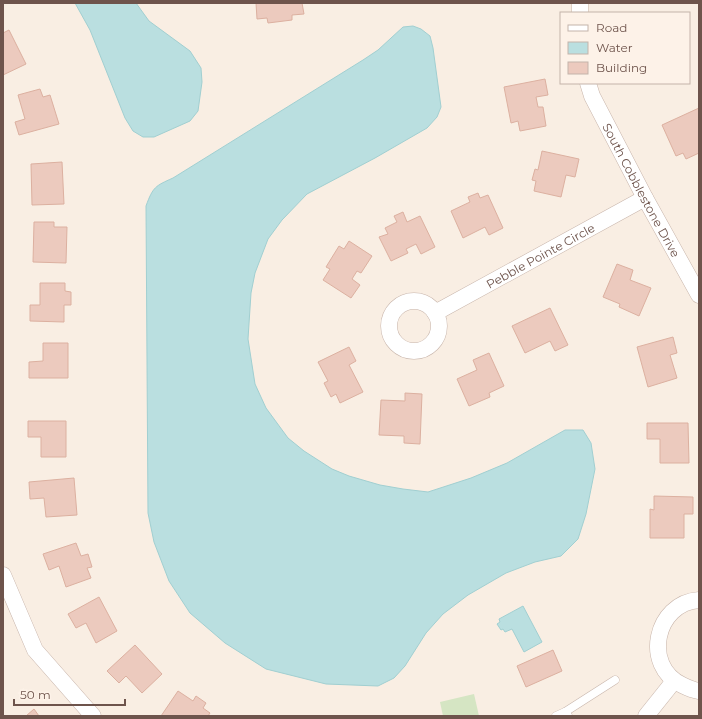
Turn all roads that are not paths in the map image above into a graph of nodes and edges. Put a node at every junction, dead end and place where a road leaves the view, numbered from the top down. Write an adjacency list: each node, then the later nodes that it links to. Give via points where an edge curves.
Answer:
1 (588, 84): 2 (street, South Cobblestone Drive, via 592,96)
2 (645, 198): 3 (street, South Cobblestone Drive); 4 (street, Pebble Pointe Circle)
3 (699, 296)
4 (435, 313)
5 (3, 576): 11 (street, via 35,650)
6 (699, 600): 8 (street, via 679,606 660,628 657,643 659,657 665,671)
7 (616, 680): 10 (lane)
8 (674, 681): 9 (street, via 692,690); 13 (street)
9 (699, 690)
10 (566, 714): 12 (lane)
11 (93, 716)
12 (556, 716)
13 (646, 716)

